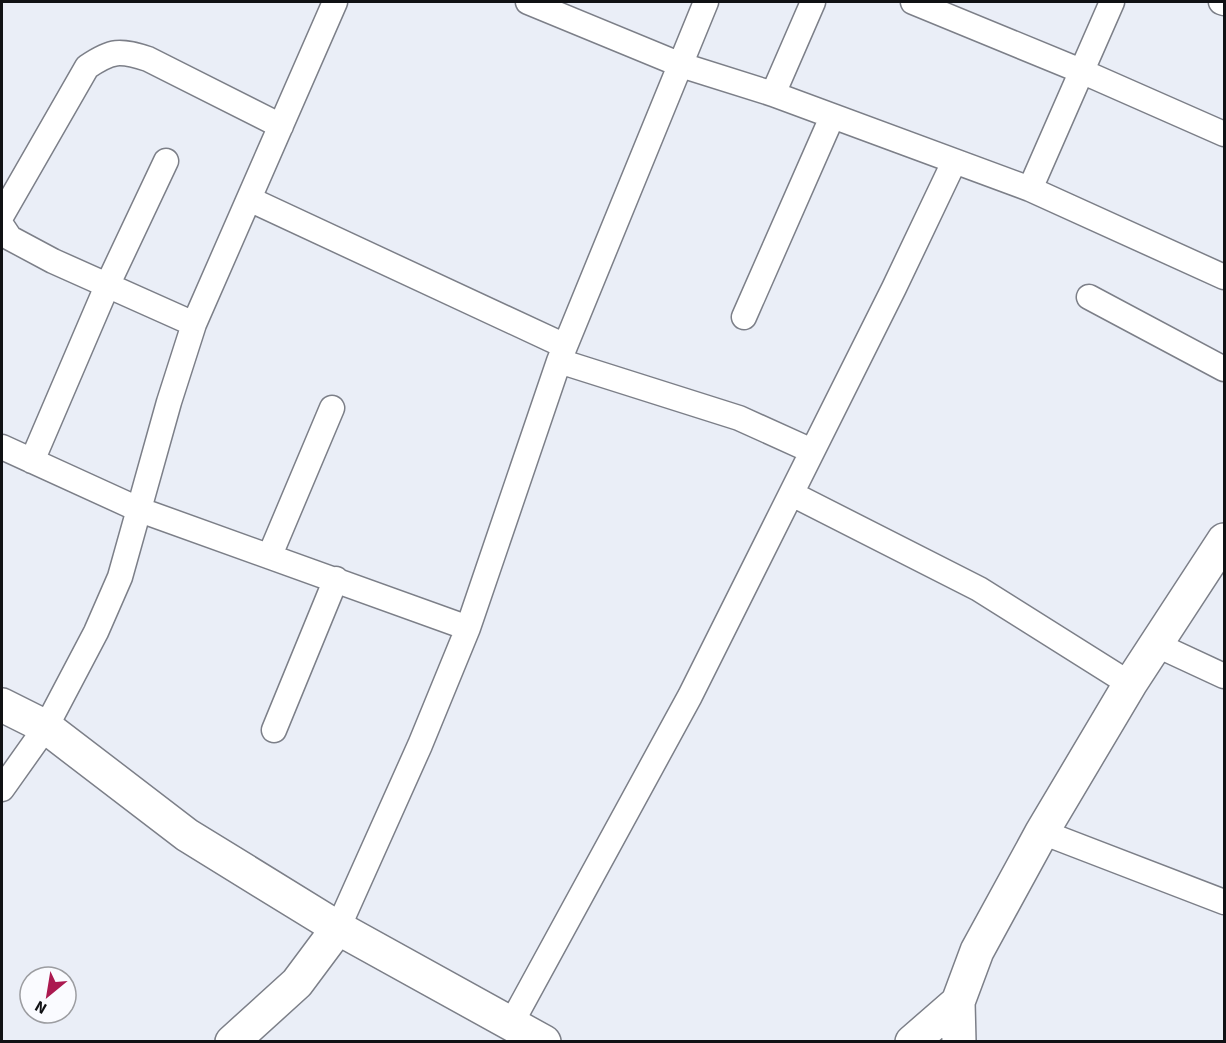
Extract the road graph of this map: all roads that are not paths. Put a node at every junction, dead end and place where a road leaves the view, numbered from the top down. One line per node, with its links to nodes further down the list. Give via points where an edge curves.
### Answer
1 (335, 2): 11 (street)
2 (528, 2): 7 (street)
3 (706, 2): 7 (street)
4 (813, 2): 9 (street)
5 (913, 2): 8 (street)
6 (1112, 2): 8 (street)
7 (681, 64): 9 (street); 24 (street)
8 (1080, 71): 12 (street); 15 (street)
9 (773, 94): 10 (street)
10 (832, 117): 14 (street); 22 (street)
11 (281, 126): 16 (street); 17 (street, via 148,59 128,52 105,55 87,67)
12 (1224, 134)
13 (166, 161): 20 (street)
14 (954, 162): 15 (street); 28 (street)
15 (1030, 189): 19 (street)
16 (249, 199): 23 (street); 24 (street)
17 (2, 215)
18 (2, 226): 20 (street, via 10,238)
19 (1224, 277)
20 (107, 286): 23 (street); 29 (street)
21 (1089, 297): 25 (street)
22 (744, 317)
23 (194, 324): 31 (street)
24 (562, 354): 28 (street, via 739,418); 35 (street)
25 (1224, 369)
26 (332, 408): 33 (street)
27 (2, 447): 29 (street)
28 (812, 451): 30 (street)
29 (32, 461): 31 (street)
30 (792, 494): 38 (street, via 979,589); 47 (street, via 690,696)
31 (140, 510): 33 (street); 40 (street, via 120,577)
32 (1224, 540): 36 (street)
33 (270, 555): 34 (street)
34 (336, 579): 35 (street); 41 (street)
35 (468, 628): 45 (street)
36 (1155, 644): 37 (street); 38 (street)
37 (1224, 676)
38 (1130, 684): 43 (street)
39 (2, 705): 40 (street)
40 (46, 727): 42 (street); 45 (street, via 187,835)
41 (274, 730)
42 (2, 789)
43 (1042, 832): 44 (street); 46 (street, via 977,951)
44 (1224, 902)
45 (338, 928): 47 (street); 48 (street, via 297,983)
46 (958, 1002): 50 (street); 51 (street)
47 (512, 1022): 49 (street)
48 (232, 1041)
49 (544, 1041)
50 (912, 1041)
51 (959, 1041)

